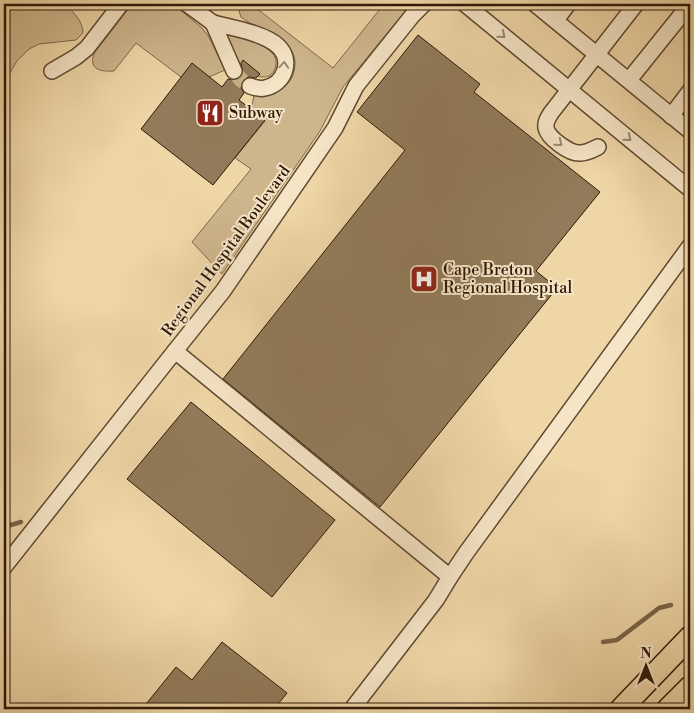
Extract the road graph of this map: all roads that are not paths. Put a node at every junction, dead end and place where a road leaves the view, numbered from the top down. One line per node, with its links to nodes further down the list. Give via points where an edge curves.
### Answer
1 (122, 4): 12 (street, via 87,48)
2 (187, 4): 10 (street)
3 (424, 4): 23 (street, Regional Hospital Boulevard, via 361,79 325,144 223,291)
4 (465, 4): 16 (street, one-way to 16)
5 (535, 4): 9 (street)
6 (568, 4): 9 (street)
7 (636, 4): 11 (street)
8 (690, 4): 14 (street)
9 (556, 20): 11 (street)
10 (213, 23): 13 (street); 15 (street, one-way to 10, via 265,88 279,81 285,70 283,52 261,36)
11 (597, 54): 14 (street); 16 (street)
12 (52, 71)
13 (234, 71)
14 (629, 80): 18 (street)
15 (250, 86)
16 (569, 90): 20 (street, one-way to 20, via 547,120 549,135 570,152 588,152); 21 (street, one-way to 21)
17 (690, 91): 18 (street)
18 (671, 116): 19 (street)
19 (690, 131)
20 (598, 147)
21 (690, 189)
22 (690, 246): 25 (street)
23 (175, 351): 24 (street); 25 (street, Regional Hospital Boulevard)
24 (4, 567)
25 (450, 577): 28 (street)
26 (690, 637): 29 (highway)
27 (690, 687): 30 (highway)
28 (352, 709)
29 (622, 709)
30 (668, 709)

